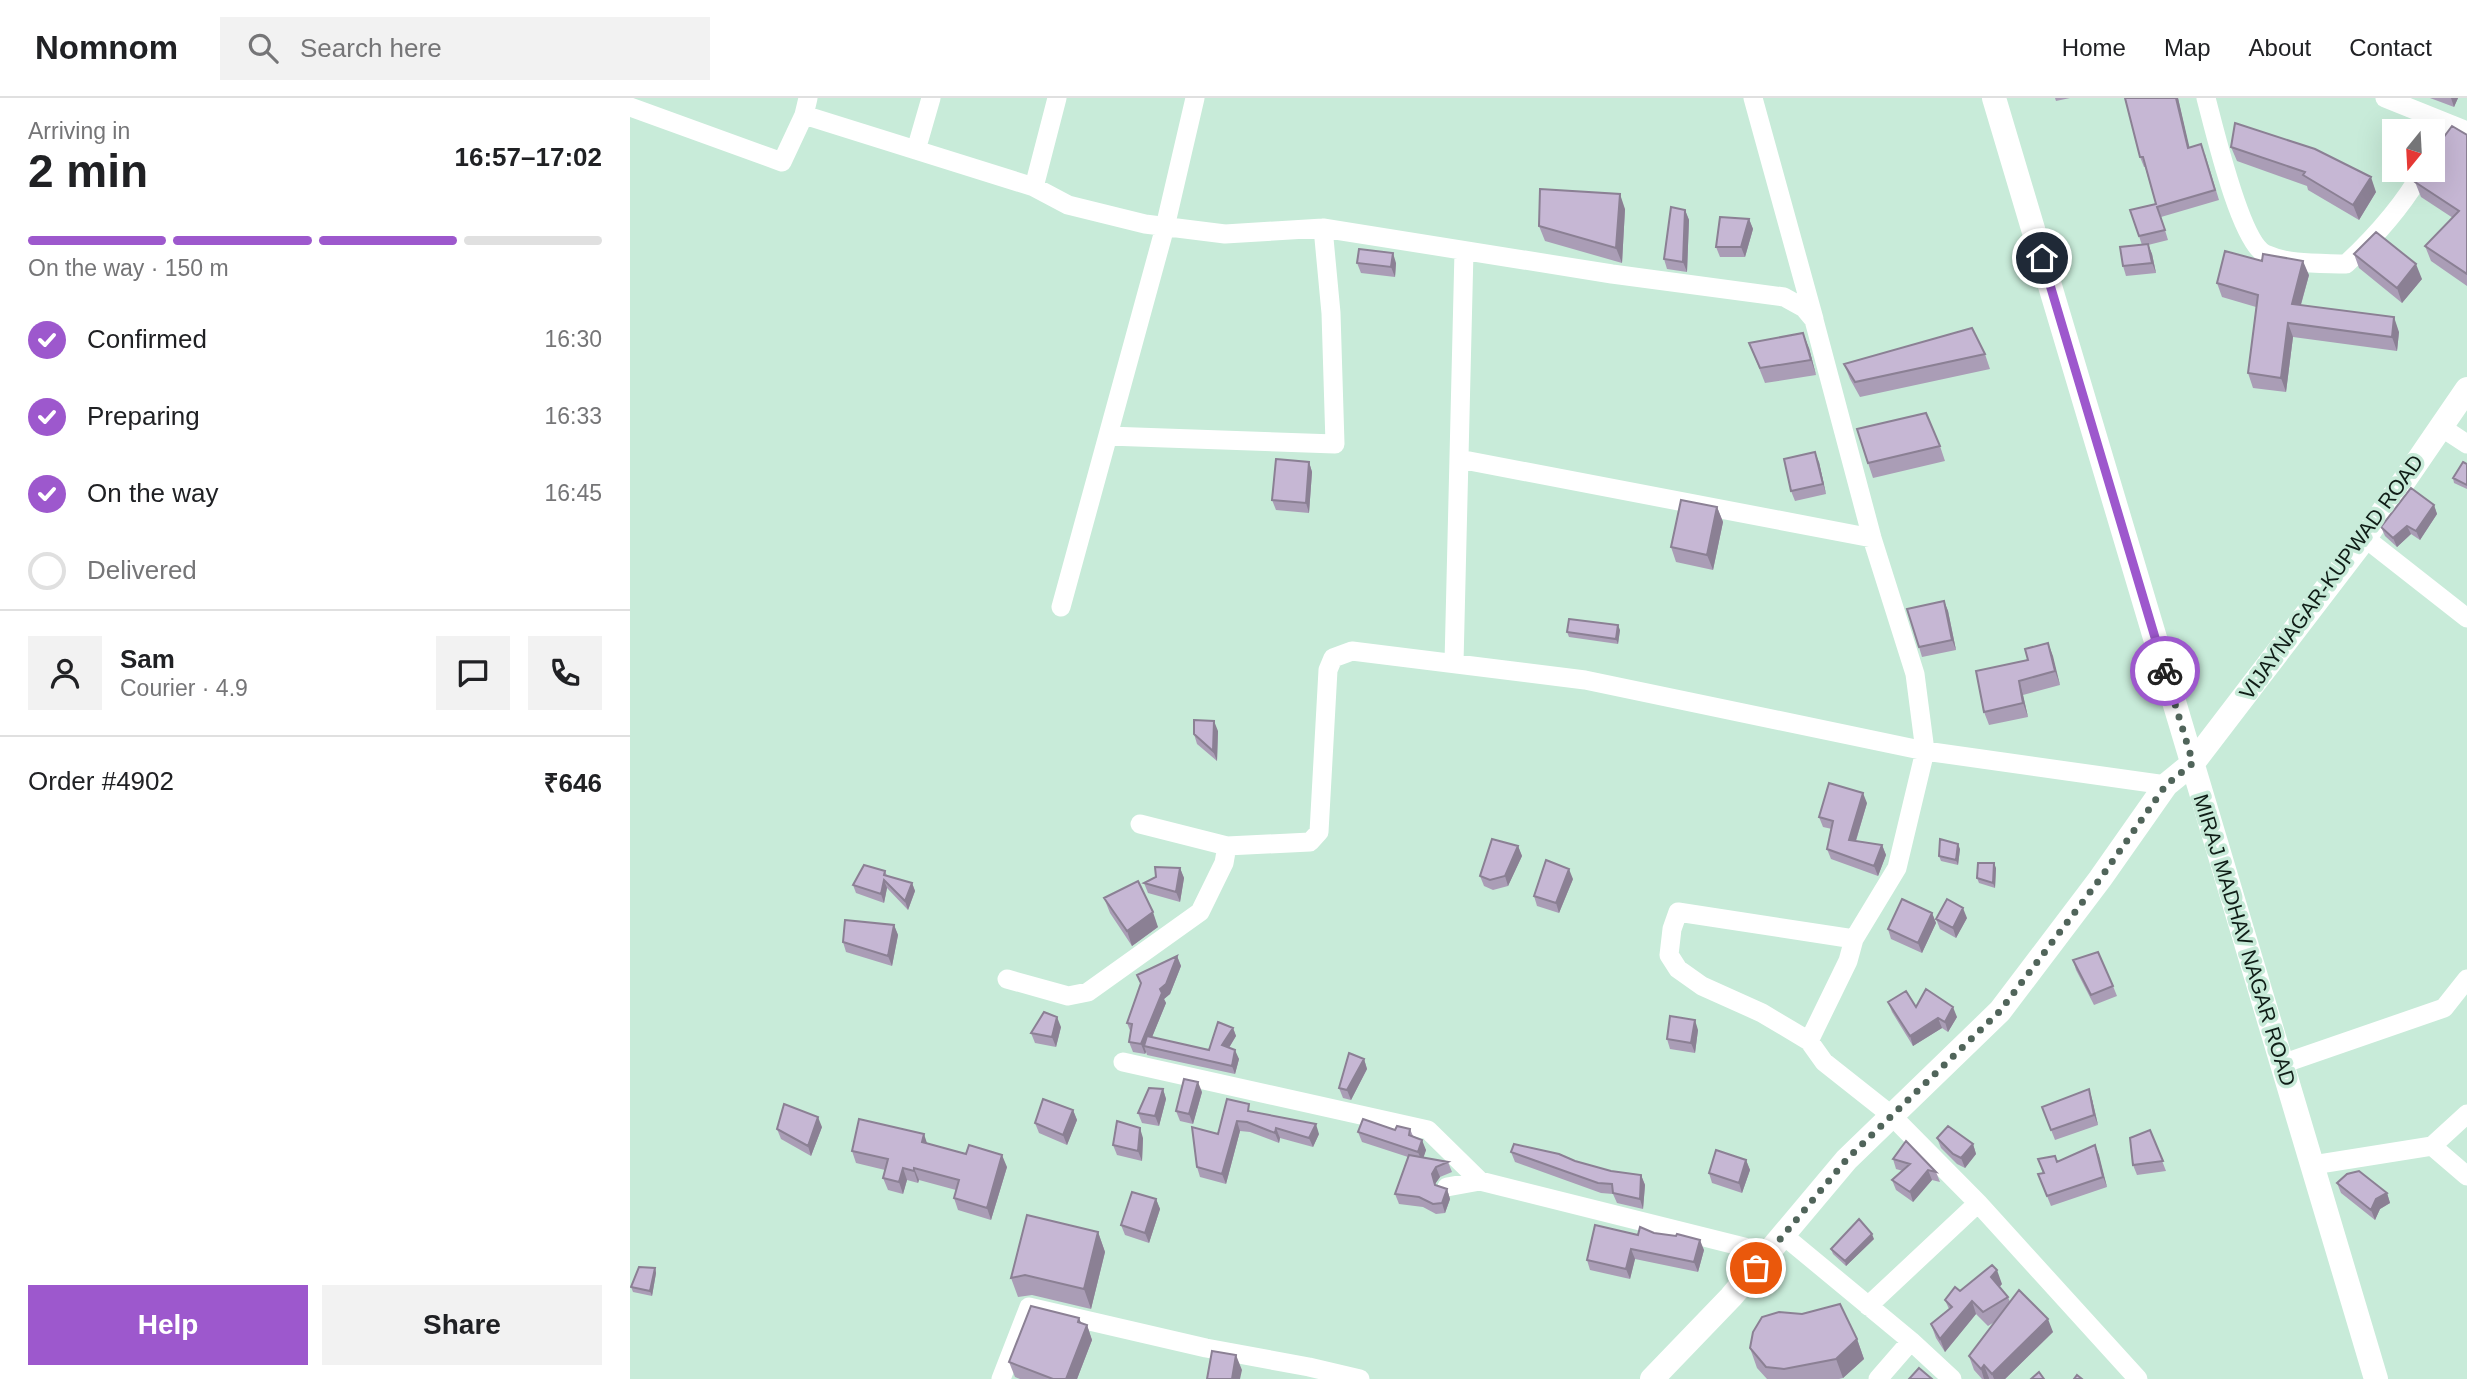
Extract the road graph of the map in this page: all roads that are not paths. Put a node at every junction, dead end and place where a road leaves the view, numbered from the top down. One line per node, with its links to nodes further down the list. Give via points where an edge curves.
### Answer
1 (931, 98): 13 (street)
2 (1057, 98): 15 (street)
3 (1195, 98): 16 (street)
4 (1753, 98): 19 (street)
5 (1994, 98): 31 (street, MIRAJ MADHAV NAGAR ROAD)
6 (2206, 98): 14 (street, via 2246,231 2264,253 2301,263 2346,264 2377,235)
7 (2385, 98): 10 (street)
8 (806, 106): 9 (street, via 782,162); 13 (street)
9 (630, 107)
10 (2448, 124): 11 (street); 12 (street)
11 (2445, 129)
12 (2467, 131)
13 (916, 150): 15 (street)
14 (2416, 182)
15 (1034, 187): 16 (street, via 1068,205)
16 (1165, 227): 17 (street, via 1225,234); 22 (street)
17 (1323, 228): 18 (street); 22 (street, via 1335,444)
18 (1464, 251): 19 (street, via 1784,297); 24 (street)
19 (1814, 320): 25 (street)
20 (2467, 389): 21 (street, VIJAYNAGAR-KUPWAD ROAD)
21 (2441, 426): 23 (street); 26 (street, VIJAYNAGAR-KUPWAD ROAD)
22 (1108, 436): 27 (street)
23 (2467, 444)
24 (1459, 459): 25 (street); 29 (street)
25 (1871, 537): 30 (street, via 1915,674)
26 (2365, 538): 28 (street); 31 (street, VIJAYNAGAR-KUPWAD ROAD)
27 (1062, 607)
28 (2467, 618)
29 (1454, 663): 30 (street, via 1585,680); 34 (street, via 1352,651 1333,658 1328,670 1319,832 1310,842)
30 (1926, 751): 32 (street); 35 (street, via 1897,868)
31 (2193, 763): 32 (street, VIJAYNAGAR-KUPWAD ROAD); 40 (street, MIRAJ MADHAV NAGAR ROAD)
32 (2166, 785): 42 (street, VIJAYNAGAR-KUPWAD ROAD, via 2000,1011)
33 (1140, 824): 34 (street)
34 (1227, 846): 36 (street, via 1224,863 1200,912 1088,992 1069,996)
35 (1854, 939): 38 (street); 38 (street, via 1678,912 1669,955 1678,969)
36 (1007, 979)
37 (2463, 992): 40 (street, via 2444,1008)
38 (1809, 1041): 42 (street, via 1824,1062)
39 (1122, 1062): 46 (street, via 1428,1130)
40 (2282, 1064): 44 (street, MIRAJ MADHAV NAGAR ROAD)
41 (2467, 1114): 43 (street)
42 (1891, 1115): 48 (street); 49 (street, VIJAYNAGAR-KUPWAD ROAD, via 1847,1159)
43 (2432, 1146): 44 (street); 45 (street)
44 (2313, 1165): 58 (street, MIRAJ MADHAV NAGAR ROAD)
45 (2467, 1175)
46 (1480, 1181): 47 (street); 49 (street)
47 (1447, 1187)
48 (1978, 1203): 50 (street); 57 (street)
49 (1776, 1244): 50 (street); 54 (street, VIJAYNAGAR-KUPWAD ROAD)
50 (1868, 1306): 51 (street)
51 (1911, 1341): 55 (street); 56 (street)
52 (1002, 1379): 53 (street, via 1029,1307)
53 (1360, 1379)
54 (1651, 1379)
55 (1878, 1379)
56 (1952, 1379)
57 (2138, 1379)
58 (2376, 1379)

